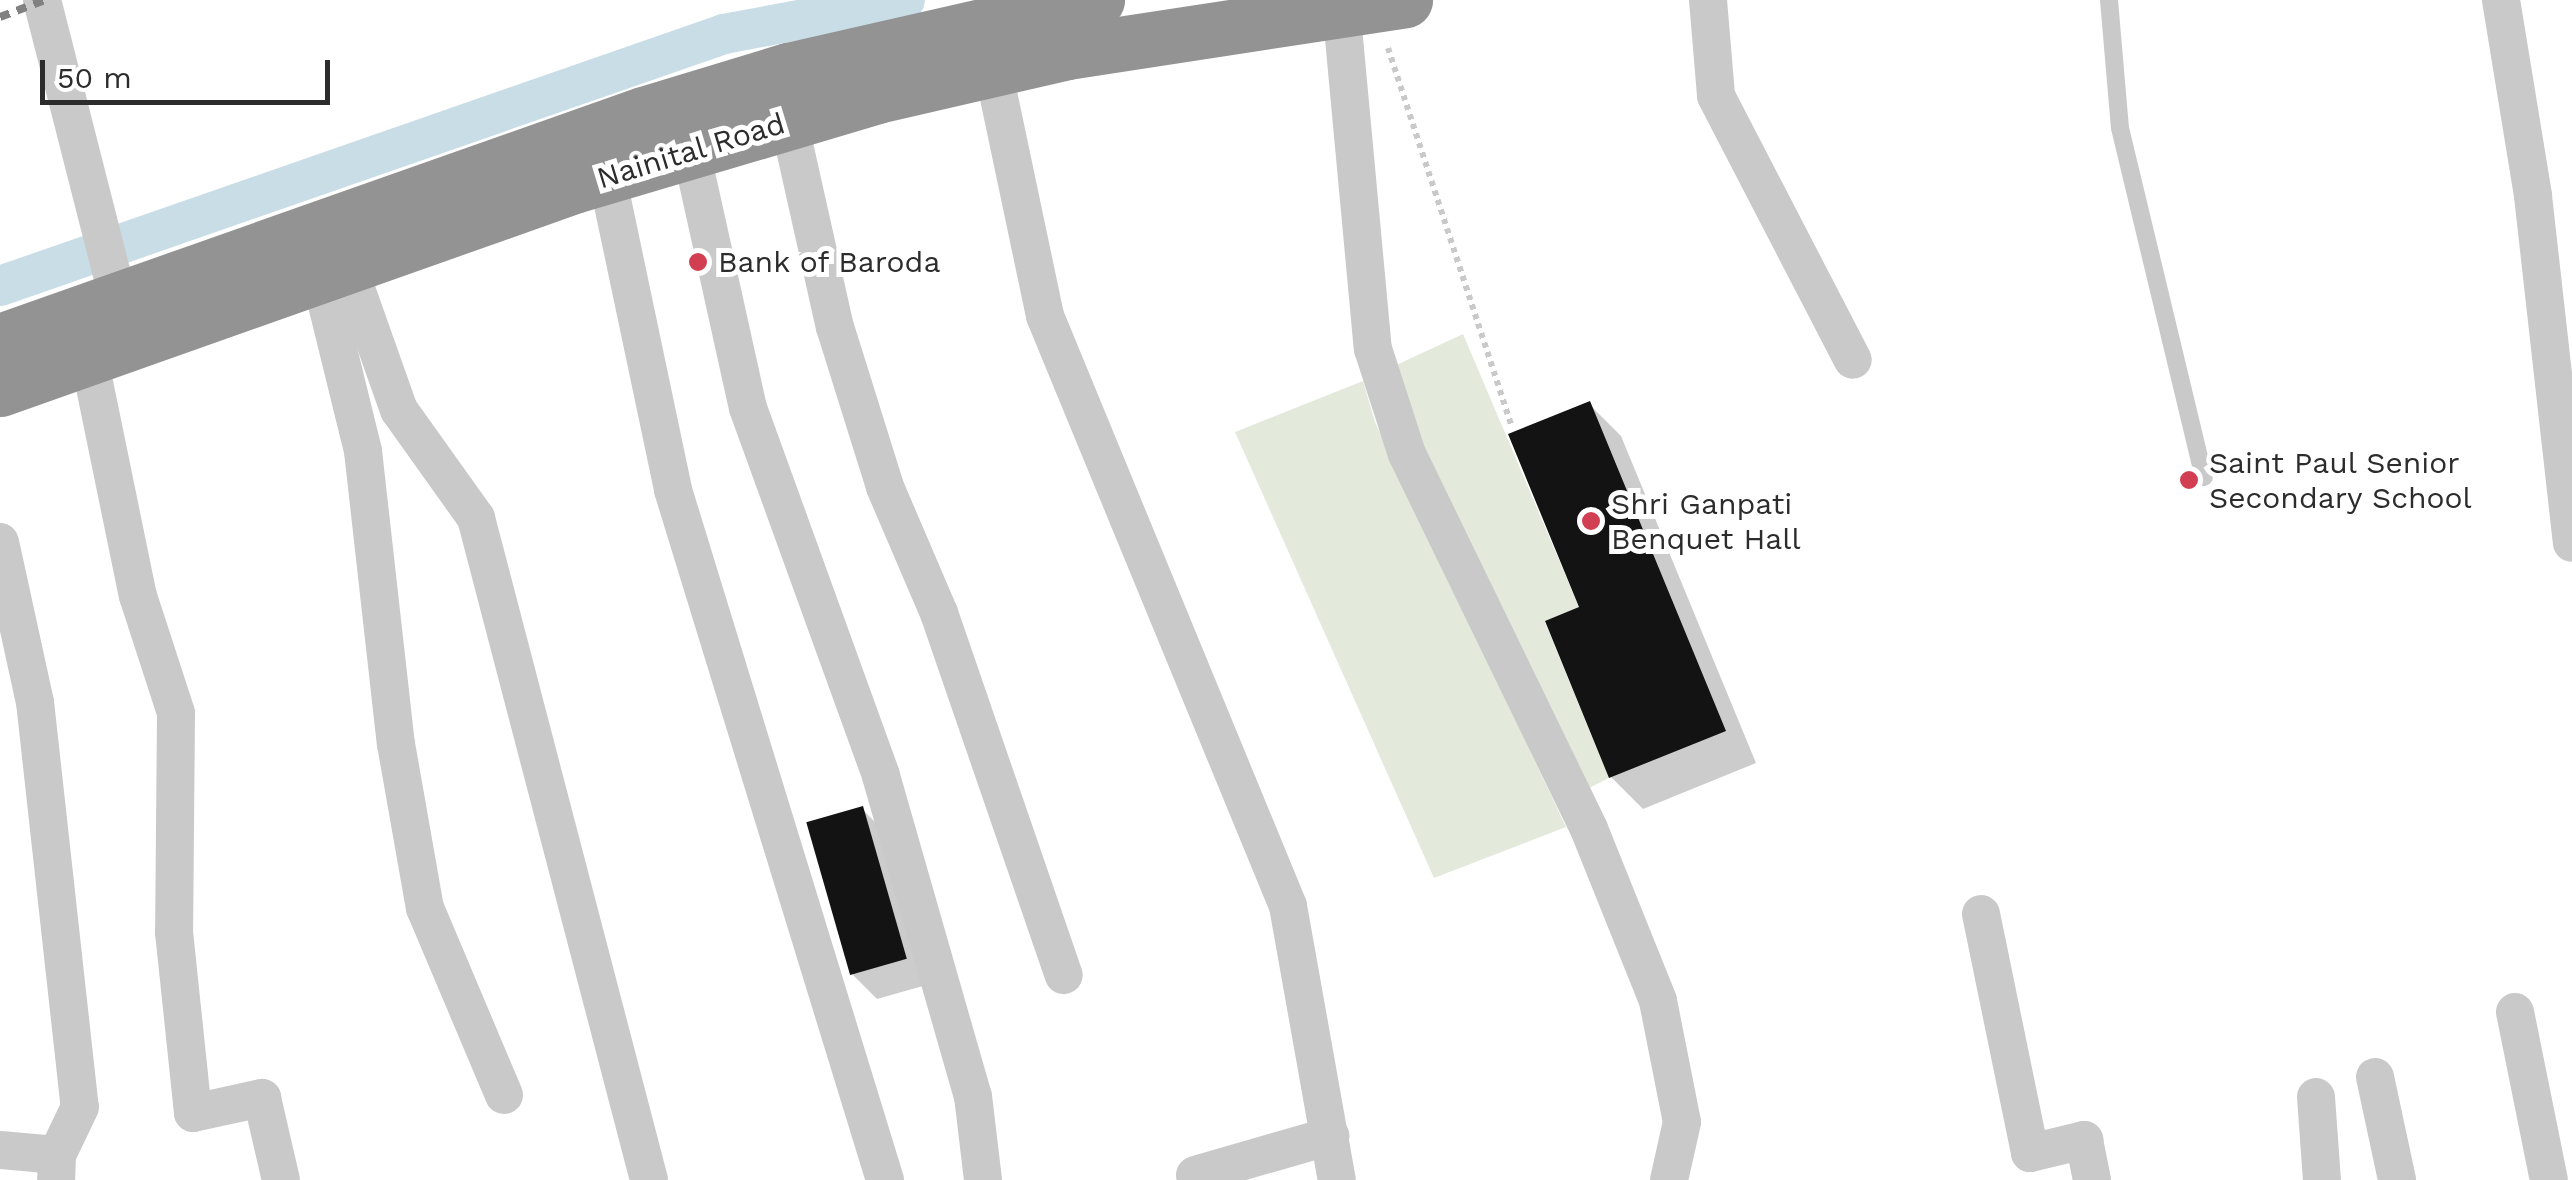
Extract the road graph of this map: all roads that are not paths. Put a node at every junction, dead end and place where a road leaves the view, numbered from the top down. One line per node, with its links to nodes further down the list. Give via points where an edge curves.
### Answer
1 (42, 0): 12 (street)
2 (1708, 0): 14 (street, via 1716,96)
3 (2109, 0): 16 (lane, via 2120,128)
4 (2501, 0): 18 (street, via 2533,196)
5 (1068, 2): 12 (highway, Nainital Road, via 788,70 642,114)
6 (1373, 3): 7 (highway, Nainital Road); 34 (street, via 1373,349 1407,454 1588,829 1658,1002 1682,1122)
7 (993, 69): 8 (highway, Nainital Road); 25 (street, via 1045,316 1288,906)
8 (789, 122): 9 (highway, Nainital Road); 20 (street, via 836,328 886,487 939,613)
9 (690, 151): 10 (highway, Nainital Road); 32 (street, via 748,408 880,776 973,1096)
10 (608, 176): 11 (highway, Nainital Road); 31 (street, via 673,490)
11 (334, 271): 12 (highway, Nainital Road); 23 (street, via 424,908); 30 (street, via 399,410 476,518)
12 (110, 299): 13 (highway, Nainital Road); 15 (highway, Nainital Road); 29 (street, via 138,596 176,713 174,932 193,1113 262,1098)
13 (0, 340)
14 (1853, 360)
15 (0, 390)
16 (2204, 477)
17 (0, 542): 27 (street, via 36,702 80,1106)
18 (2572, 543)
19 (1982, 914): 35 (street, via 2030,1152 2084,1140)
20 (1064, 975)
21 (2515, 1012): 38 (street)
22 (2374, 1077): 37 (street)
23 (504, 1095)
24 (2316, 1097): 36 (street)
25 (1330, 1136): 28 (street); 33 (street)
26 (0, 1150): 27 (street)
27 (56, 1167)
28 (1194, 1174)
29 (281, 1180)
30 (649, 1180)
31 (885, 1180)
32 (983, 1180)
33 (1337, 1180)
34 (1669, 1180)
35 (2092, 1180)
36 (2322, 1180)
37 (2397, 1180)
38 (2549, 1180)

